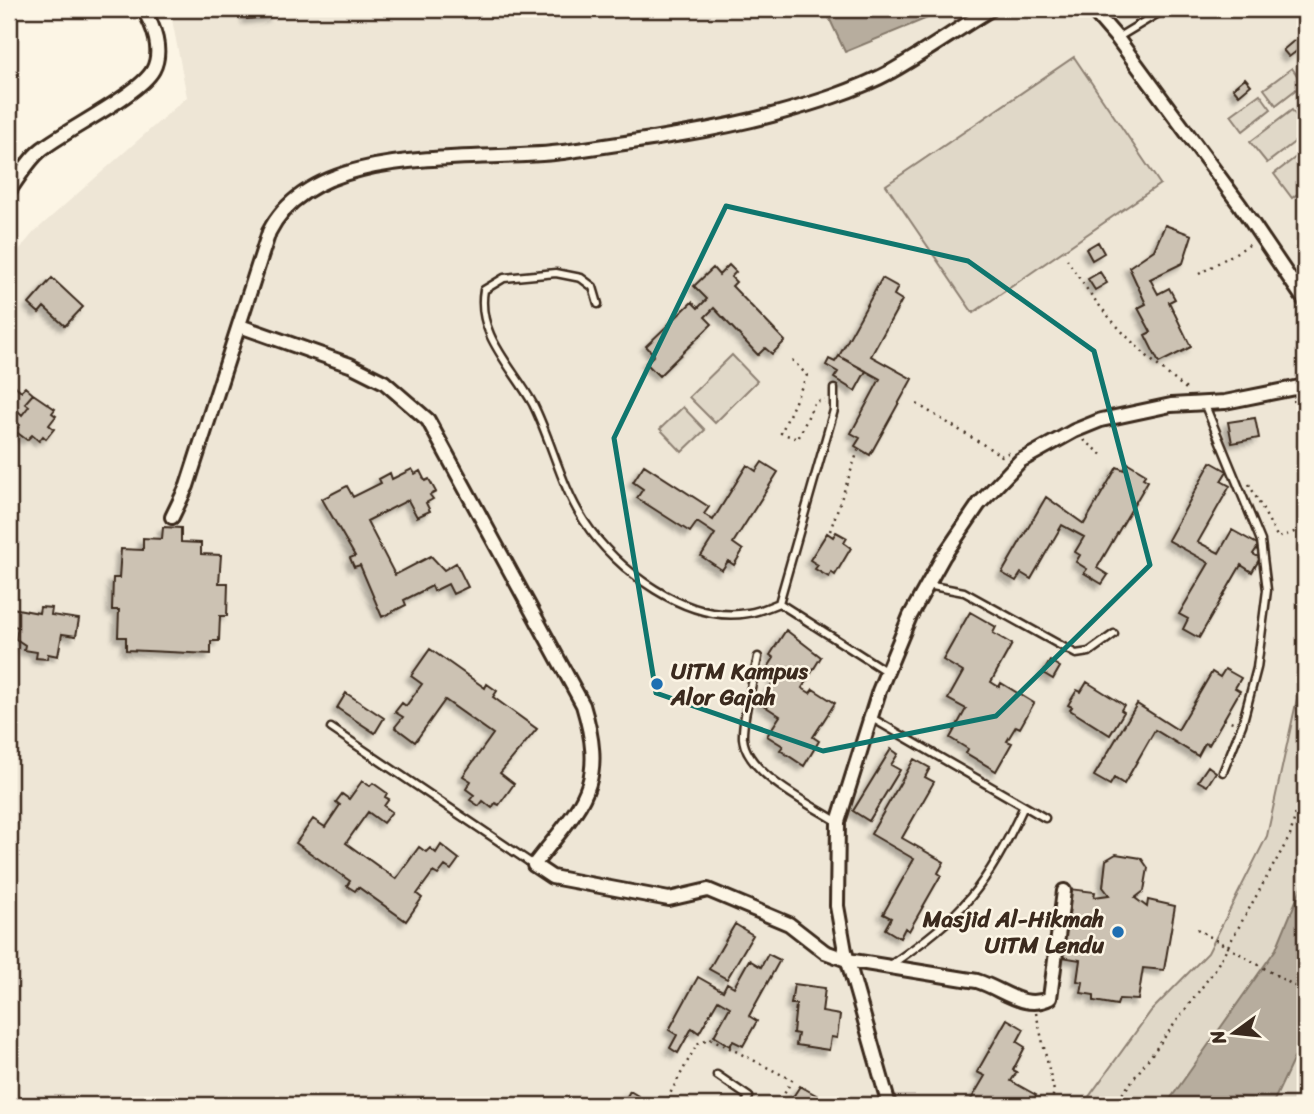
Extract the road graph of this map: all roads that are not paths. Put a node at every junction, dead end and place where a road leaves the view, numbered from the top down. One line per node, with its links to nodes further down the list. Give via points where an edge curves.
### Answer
1 (143, 9): 6 (street, via 158,46 153,71 39,151)
2 (991, 9): 9 (street, via 890,72 771,115 561,152 413,159 349,174 301,192 278,213 269,232)
3 (1092, 9): 5 (street)
4 (1165, 9): 5 (lane)
5 (1118, 38): 7 (street)
6 (9, 191)
7 (1305, 301)
8 (598, 304): 15 (lane, via 593,287 581,278 556,274 504,278 484,290 481,306 484,323 532,403 583,520 612,558 679,602 727,614 748,614)
9 (240, 326): 13 (street, via 187,486); 25 (street, via 350,365 392,388 428,420 477,506 583,705 589,726 593,754 589,792)
10 (1305, 386): 12 (street)
11 (834, 389): 15 (lane, via 835,401)
12 (1204, 403): 14 (street, via 1171,405 1101,421 1020,461 979,504); 21 (lane, via 1261,541 1267,590 1257,668)
13 (172, 517)
14 (927, 585): 16 (lane, via 964,592 1076,654 1089,652); 18 (street)
15 (779, 603): 18 (lane)
16 (1114, 634)
17 (758, 657): 24 (lane, via 743,737 748,755 759,770)
18 (887, 672): 19 (street)
19 (870, 717): 22 (lane); 24 (street)
20 (331, 728): 25 (lane)
21 (1223, 772)
22 (1024, 806): 23 (lane); 28 (lane, via 999,861 979,891 936,934)
23 (1045, 818)
24 (838, 822): 27 (street, via 837,906)
25 (534, 865): 27 (street, via 552,877 669,899 708,890 789,924 825,952)
26 (1064, 891): 28 (street, via 1051,998 1024,1003 977,981)
27 (847, 960): 28 (street); 31 (street)
28 (889, 966)
29 (718, 1075): 30 (lane, via 749,1097)
30 (745, 1105)
31 (889, 1105)

